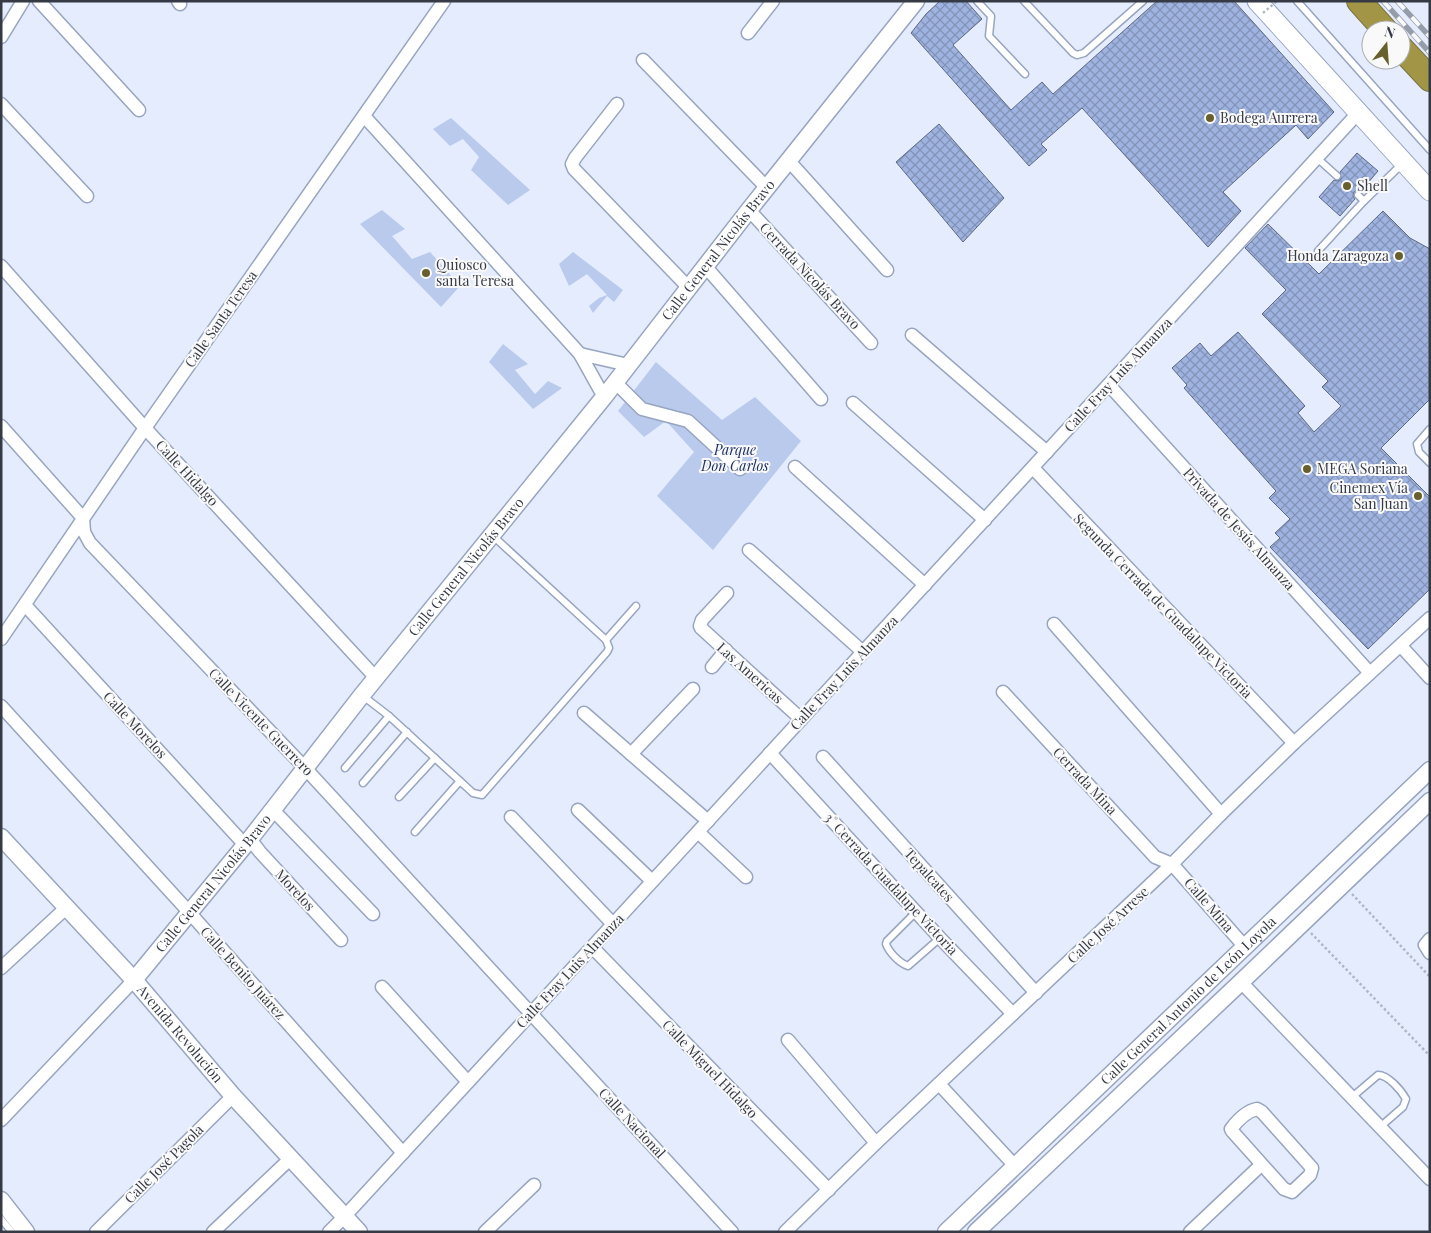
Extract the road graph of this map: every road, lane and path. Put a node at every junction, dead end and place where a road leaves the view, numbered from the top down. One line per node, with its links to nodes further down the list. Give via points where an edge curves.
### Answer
1 (23, 1): 15 (street)
2 (39, 1): 22 (street)
3 (444, 1): 24 (street, Calle Santa Teresa)
4 (773, 1): 14 (street)
5 (916, 1): 27 (street, Calle General Nicolás Bravo)
6 (977, 1): 18 (lane, via 991,16 989,36)
7 (1024, 1): 8 (lane, via 1077,55)
8 (1143, 1)
9 (1277, 1): 12 (path, bridge)
10 (1296, 1): 25 (lane)
11 (1359, 1): 13 (highway)
12 (1260, 7): 23 (main road)
13 (1376, 20)
14 (748, 33)
15 (1, 37)
16 (1411, 59): 19 (highway)
17 (643, 60): 30 (street)
18 (1025, 74)
19 (1430, 79)
20 (1, 104): 33 (street)
21 (617, 104): 40 (street, via 575,158 574,170)
22 (138, 110)
23 (1358, 113): 26 (street, Calle Fray Luis Almanza); 28 (main road)
24 (364, 116): 43 (street); 51 (street, Calle Santa Teresa)
25 (1430, 150)
26 (1317, 158): 29 (lane); 46 (street, Calle Fray Luis Almanza)
27 (789, 161): 30 (street, Calle General Nicolás Bravo); 39 (street)
28 (1404, 162): 31 (main road); 34 (lane)
29 (1337, 176)
30 (768, 188): 35 (street, Calle General Nicolás Bravo)
31 (1430, 191)
32 (1358, 195): 34 (lane)
33 (87, 196)
34 (1364, 201): 36 (lane)
35 (748, 210): 38 (street, Calle General Nicolás Bravo); 42 (street, Cerrada Nicolás Bravo)
36 (1318, 251)
37 (1, 266): 51 (street, Calle Hidalgo)
38 (705, 266): 40 (street, Calle General Nicolás Bravo); 48 (street)
39 (888, 270)
40 (689, 288): 44 (street, Calle General Nicolás Bravo)
41 (912, 335): 53 (street)
42 (871, 343)
43 (580, 354): 44 (street); 47 (street)
44 (628, 365): 45 (street, Calle General Nicolás Bravo)
45 (615, 382): 47 (street, Calle General Nicolás Bravo); 57 (street, via 642,409 688,420)
46 (1109, 385): 53 (street, Calle Fray Luis Almanza); 74 (street, Privada de Jesús Almanza)
47 (604, 397): 60 (street, Calle General Nicolás Bravo)
48 (821, 399)
49 (854, 403): 59 (street)
50 (1, 426): 58 (street, Calle Vicente Guerrero)
51 (145, 428): 58 (street, Calle Santa Teresa); 75 (street, Calle Hidalgo)
52 (1430, 429): 54 (lane, via 1417,444 1419,452)
53 (1047, 452): 56 (street, Calle Fray Luis Almanza)
54 (1430, 463)
55 (795, 467): 62 (street)
56 (1033, 468): 59 (street, Calle Fray Luis Almanza); 85 (street, Segunda Cerrada de Guadalupe Victoria)
57 (740, 469)
58 (83, 518): 64 (street, Calle Santa Teresa); 90 (street, Calle Vicente Guerrero, via 84,532 90,543)
59 (984, 520): 62 (street, Calle Fray Luis Almanza)
60 (492, 535): 69 (lane); 75 (street, Calle General Nicolás Bravo)
61 (749, 550): 72 (street)
62 (925, 585): 72 (street, Calle Fray Luis Almanza)
63 (727, 593): 71 (street, Las Americas, via 700,626)
64 (25, 605): 68 (street, Calle Santa Teresa); 105 (street, Calle Morelos)
65 (636, 606): 69 (lane)
66 (1430, 618): 70 (street, Calle José Arrese)
67 (1054, 624): 99 (street)
68 (1, 639)
69 (606, 640): 93 (lane, via 609,644 607,652 482,795 477,795)
70 (1401, 646): 74 (street, Calle José Arrese); 76 (street)
71 (726, 650): 73 (street); 83 (street, Las Americas)
72 (863, 652): 83 (street, Calle Fray Luis Almanza)
73 (712, 667)
74 (1370, 673): 85 (street, Calle José Arrese)
75 (376, 678): 79 (street, Calle General Nicolás Bravo)
76 (1430, 678)
77 (693, 689): 87 (street)
78 (1003, 692): 106 (street, Cerrada Mina, via 1155,857)
79 (362, 695): 82 (lane); 90 (street, Calle General Nicolás Bravo)
80 (1, 706): 111 (street, Calle Benito Juárez)
81 (584, 713): 87 (street)
82 (389, 716): 84 (lane); 91 (lane)
83 (801, 720): 86 (street, Calle Fray Luis Almanza)
84 (407, 732): 89 (lane); 94 (lane)
85 (1294, 743): 99 (street, Calle José Arrese)
86 (770, 753): 101 (street, Calle Fray Luis Almanza); 112 (street, 3˚ Cerrada Guadalupe Victoria)
87 (631, 754): 101 (street)
88 (823, 757): 127 (street, Tepalcates)
89 (435, 758): 93 (lane); 95 (lane)
90 (305, 768): 97 (street, Calle General Nicolás Bravo); 128 (street, Calle Vicente Guerrero)
91 (345, 768)
92 (1430, 770): 120 (street, Calle General Antonio de León Loyola)
93 (460, 781): 102 (lane)
94 (363, 783)
95 (399, 797)
96 (1430, 801): 109 (street, Calle General Antonio de León Loyola)
97 (273, 810): 105 (street, Calle General Nicolás Bravo); 113 (street)
98 (578, 810): 108 (street)
99 (1221, 814): 106 (street, Calle José Arrese)
100 (512, 817): 115 (street)
101 (708, 821): 103 (street, Calle Fray Luis Almanza)
102 (415, 832)
103 (698, 832): 107 (street); 108 (street, Calle Fray Luis Almanza)
104 (2, 840): 110 (street, Avenida Revolución)
105 (247, 842): 111 (street, Calle General Nicolás Bravo); 118 (street, Morelos)
106 (1172, 864): 120 (street, Calle Mina); 127 (street, Calle José Arrese)
107 (746, 877)
108 (652, 881): 115 (street, Calle Fray Luis Almanza)
109 (1343, 884): 114 (street, Calle General Antonio de León Loyola); 123 (path)
110 (66, 908): 122 (street); 124 (street, Avenida Revolución)
111 (189, 912): 124 (street, Calle General Nicolás Bravo); 139 (street, Calle Benito Juárez)
112 (916, 912): 116 (street, 3˚ Cerrada Guadalupe Victoria); 116 (lane, via 886,944 902,964 908,966)
113 (373, 914)
114 (1302, 923): 125 (street, Calle General Antonio de León Loyola); 131 (path)
115 (613, 924): 119 (street, Calle Fray Luis Almanza)
116 (940, 938): 129 (street, 3˚ Cerrada Guadalupe Victoria)
117 (1430, 939): 121 (street, via 1425,945)
118 (341, 940)
119 (592, 947): 128 (street, Calle Fray Luis Almanza); 145 (street, Calle Miguel Hidalgo)
120 (1245, 947): 142 (street, Calle General Antonio de León Loyola)
121 (1430, 953)
122 (1, 968)
123 (1430, 977)
124 (134, 980): 134 (street, Avenida Revolución); 136 (street, Calle General Nicolás Bravo)
125 (1241, 982): 135 (street); 159 (street, Calle General Antonio de León Loyola)
126 (382, 987): 132 (street)
127 (1036, 993): 129 (street, Calle José Arrese)
128 (531, 1014): 132 (street, Calle Fray Luis Almanza); 156 (street, Calle Nacional)
129 (1013, 1014): 133 (street, Calle José Arrese)
130 (788, 1040): 138 (street)
131 (1430, 1056)
132 (468, 1082): 139 (street, Calle Fray Luis Almanza)
133 (939, 1084): 138 (street, Calle José Arrese); 142 (street)
134 (233, 1096): 140 (street, Avenida Revolución); 151 (street, Calle José Pagola)
135 (1352, 1098): 137 (street); 137 (lane, via 1378,1074 1404,1095 1405,1104)
136 (1, 1120)
137 (1380, 1127): 143 (street)
138 (876, 1144): 145 (street, Calle José Arrese)
139 (403, 1153): 147 (street, Calle Fray Luis Almanza)
140 (291, 1158): 147 (street, Avenida Revolución); 152 (street)
141 (1261, 1165): 141 (street, via 1231,1129 1257,1109 1312,1170 1289,1192); 160 (street)
142 (1015, 1166): 158 (street, Calle General Antonio de León Loyola)
143 (1430, 1179)
144 (534, 1185): 155 (street)
145 (829, 1190): 157 (street, Calle José Arrese)
146 (1, 1200): 150 (street)
147 (345, 1216): 153 (street, Calle Fray Luis Almanza); 154 (street, Avenida Revolución)
148 (1, 1219): 149 (lane)
149 (12, 1232)
150 (26, 1232)
151 (96, 1232)
152 (213, 1232)
153 (329, 1232)
154 (359, 1232)
155 (485, 1232)
156 (732, 1232)
157 (785, 1232)
158 (946, 1232)
159 (976, 1232)
160 (1190, 1232)

